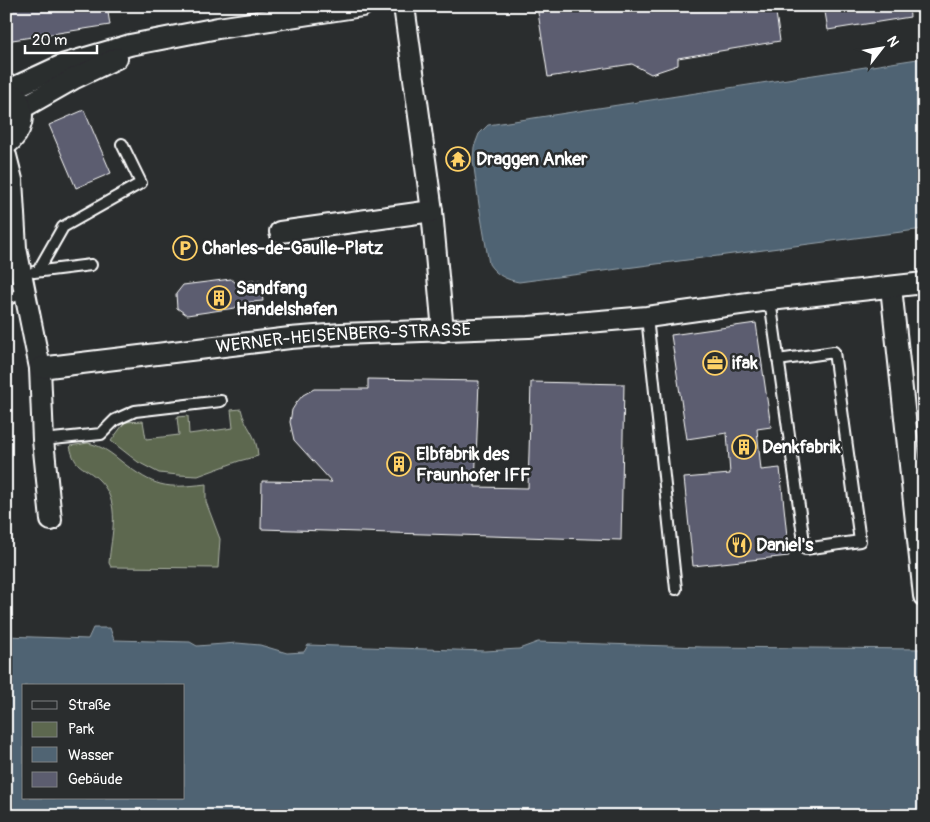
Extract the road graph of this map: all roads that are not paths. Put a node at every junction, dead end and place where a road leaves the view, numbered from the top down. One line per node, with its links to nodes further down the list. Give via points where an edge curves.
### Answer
1 (362, 6): 3 (street)
2 (404, 6): 9 (street)
3 (156, 40): 4 (street, via 82,58); 5 (street, via 73,79)
4 (9, 87): 5 (street)
5 (22, 108): 7 (street, via 19,130)
6 (122, 144): 15 (lane, via 141,183 63,226)
7 (6, 145)
8 (6, 156): 12 (street, via 12,180)
9 (432, 211): 11 (street); 19 (street)
10 (6, 214): 12 (street)
11 (280, 232)
12 (16, 248): 15 (street)
13 (91, 265): 15 (lane)
14 (924, 283): 16 (street, WERNER-HEISENBERG-STRASSE)
15 (22, 284): 21 (street)
16 (891, 287): 17 (street, WERNER-HEISENBERG-STRASSE); 26 (street)
17 (770, 300): 18 (street, WERNER-HEISENBERG-STRASSE); 20 (lane)
18 (647, 317): 19 (street, WERNER-HEISENBERG-STRASSE); 25 (lane)
19 (443, 331): 21 (street, WERNER-HEISENBERG-STRASSE, via 290,338)
20 (778, 360): 20 (lane, via 804,549 860,541 834,352)
21 (40, 368): 23 (street)
22 (221, 401): 23 (lane, via 142,409 115,420 101,434)
23 (43, 440): 24 (street)
24 (51, 520)
25 (676, 588)
26 (924, 596)

